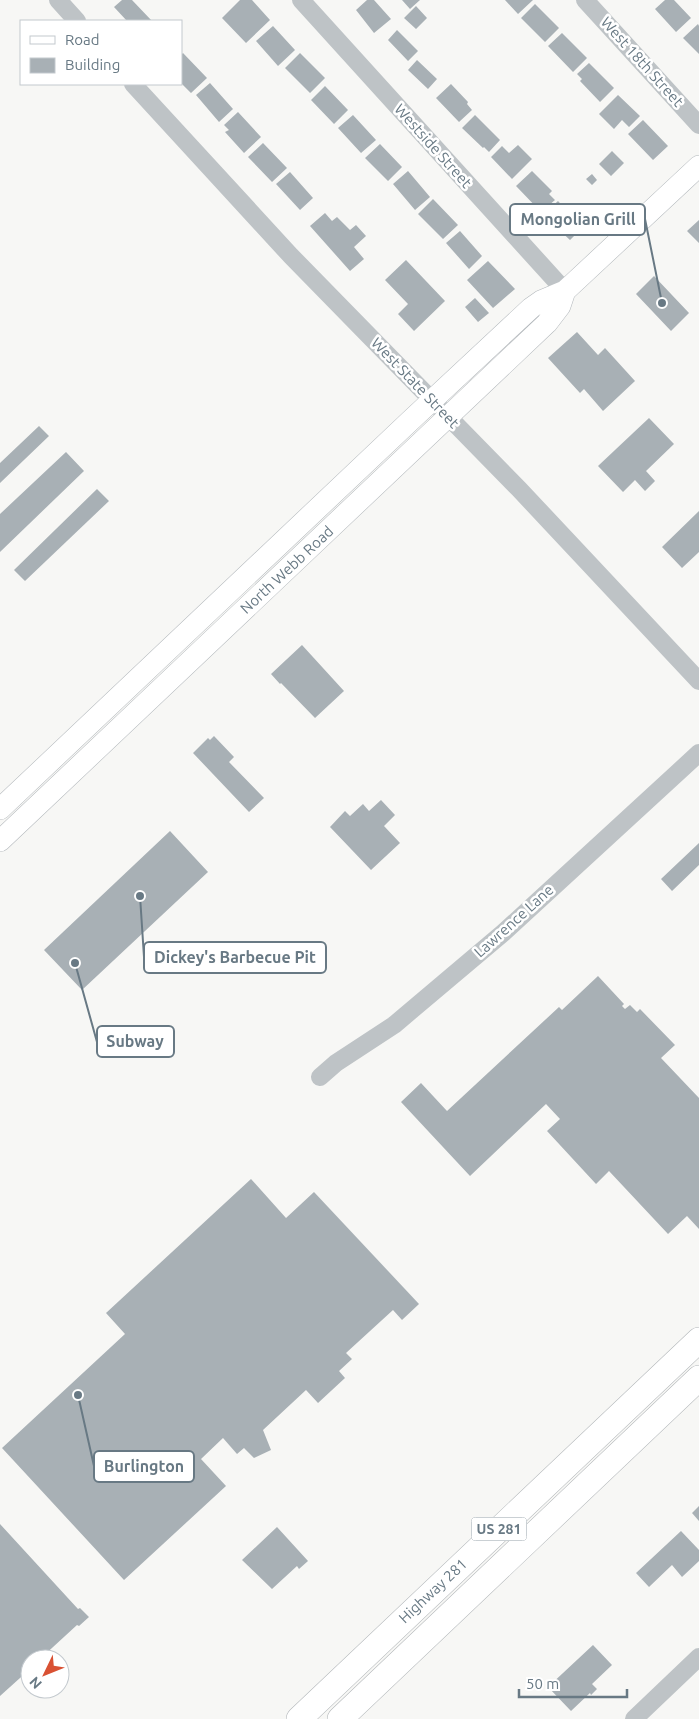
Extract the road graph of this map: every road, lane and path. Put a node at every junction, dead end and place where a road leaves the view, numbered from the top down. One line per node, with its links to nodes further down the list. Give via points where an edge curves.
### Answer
1 (58, 0): 4 (street)
2 (301, 0): 8 (street, Westside Street)
3 (585, 0): 6 (street, West 18th Street)
4 (76, 20)
5 (134, 85): 9 (street, West State Street, via 291,256)
6 (699, 125)
7 (699, 166): 8 (main road, North Webb Road)
8 (564, 291): 9 (main road, North Webb Road, via 532,308); 10 (main road, North Webb Road, via 560,306 547,323)
9 (432, 400): 10 (street, West State Street); 13 (main road, North Webb Road)
10 (449, 418): 11 (street, West State Street); 14 (main road, North Webb Road)
11 (699, 681)
12 (699, 752): 15 (street, Lawrence Lane, via 495,939 394,1025)
13 (0, 809)
14 (0, 841)
15 (320, 1077)
16 (699, 1340): 19 (highway, Highway 281 / US 281)
17 (699, 1378): 20 (highway, Highway 281 / US 281)
18 (699, 1657): 21 (street)
19 (299, 1719)
20 (340, 1719)
21 (634, 1719)

